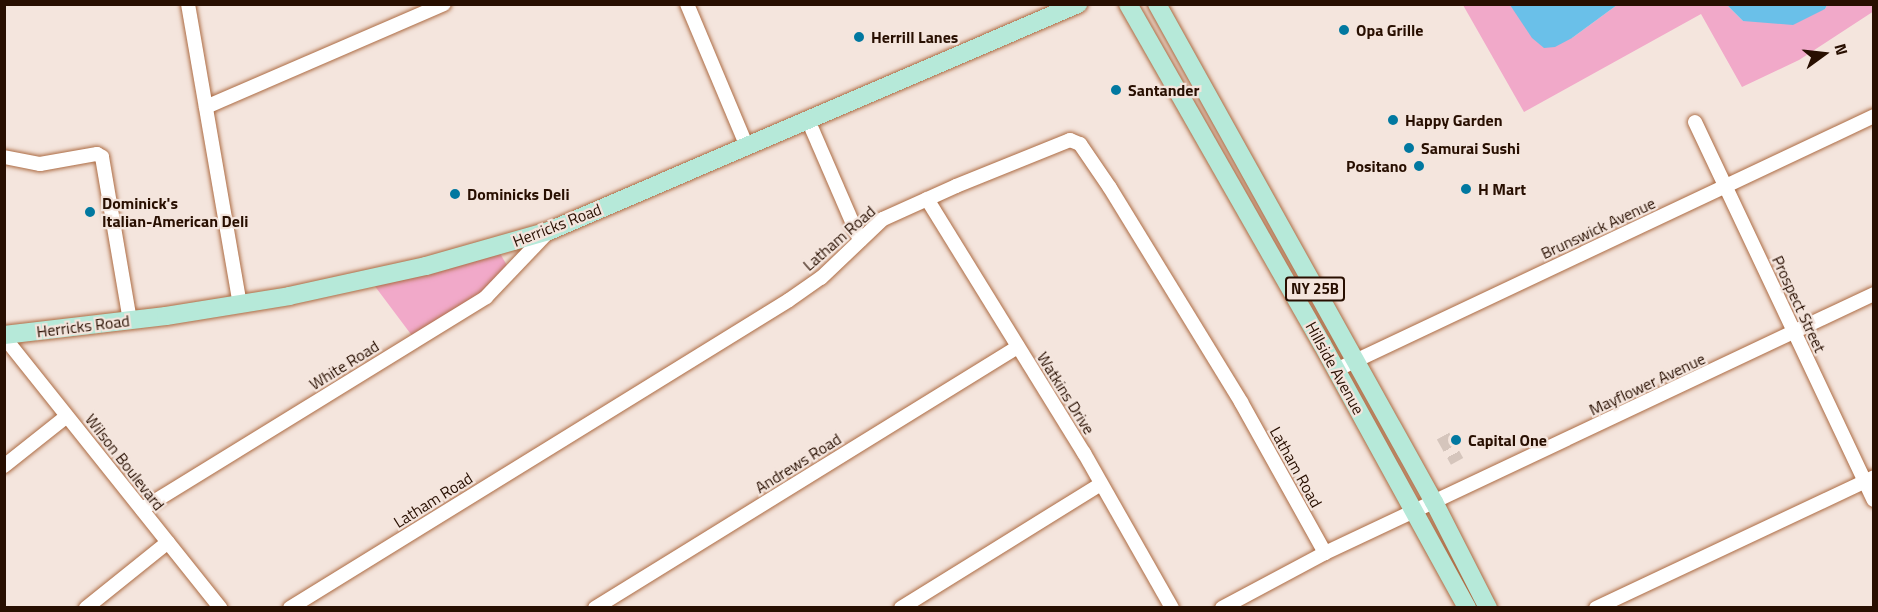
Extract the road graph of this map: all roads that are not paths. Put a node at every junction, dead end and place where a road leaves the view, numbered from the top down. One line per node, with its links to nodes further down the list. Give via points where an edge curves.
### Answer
1 (188, 4): 7 (street)
2 (444, 4): 7 (street)
3 (687, 4): 11 (street)
4 (1078, 4): 9 (main road, Herricks Road)
5 (1128, 4): 24 (main road, Hillside Avenue / NY 25B)
6 (1157, 4): 23 (main road, Hillside Avenue / NY 25B)
7 (206, 107): 18 (street)
8 (1874, 116): 13 (street, Brunswick Avenue)
9 (808, 120): 11 (main road, Herricks Road); 16 (street)
10 (1695, 122): 13 (street, Prospect Street)
11 (747, 147): 15 (main road, Herricks Road)
12 (4, 157): 19 (street, via 40,164 97,154 102,157)
13 (1725, 186): 20 (street, Prospect Street); 23 (street, Brunswick Avenue)
14 (927, 199): 16 (street, Latham Road, via 883,219); 22 (street, Watkins Drive); 34 (street, Latham Road, via 1064,142 1080,144 1241,402)
15 (549, 231): 18 (main road, Herricks Road, via 426,267); 31 (street, White Road, via 486,297)
16 (860, 240): 37 (street, Latham Road, via 821,278 789,300)
17 (1874, 294): 20 (street, Mayflower Avenue)
18 (240, 305): 19 (main road, Herricks Road)
19 (130, 320): 21 (main road, Herricks Road)
20 (1794, 332): 27 (street, Prospect Street); 30 (street, Mayflower Avenue)
21 (4, 336): 25 (street, Wilson Boulevard)
22 (1018, 347): 28 (street, Watkins Drive); 38 (street, Andrews Road)
23 (1355, 361): 24 (street, Brunswick Avenue); 30 (main road, Hillside Avenue / NY 25B)
24 (1336, 370): 32 (main road, Hillside Avenue / NY 25B)
25 (67, 416): 26 (street); 31 (street, Wilson Boulevard)
26 (4, 466)
27 (1869, 479): 29 (street, Prospect Street); 44 (street)
28 (1101, 484): 39 (street); 40 (street, Watkins Drive)
29 (1874, 500)
30 (1434, 502): 32 (street, Mayflower Avenue); 43 (main road, Hillside Avenue / NY 25B)
31 (142, 509): 33 (street, Wilson Boulevard)
32 (1415, 511): 34 (street, Mayflower Avenue); 42 (main road, Hillside Avenue / NY 25B)
33 (168, 542): 35 (street); 36 (street, Wilson Boulevard)
34 (1325, 553): 41 (street, Mayflower Avenue)
35 (86, 608)
36 (220, 608)
37 (290, 608)
38 (595, 608)
39 (902, 608)
40 (1172, 608)
41 (1222, 608)
42 (1467, 608)
43 (1488, 608)
44 (1596, 608)

